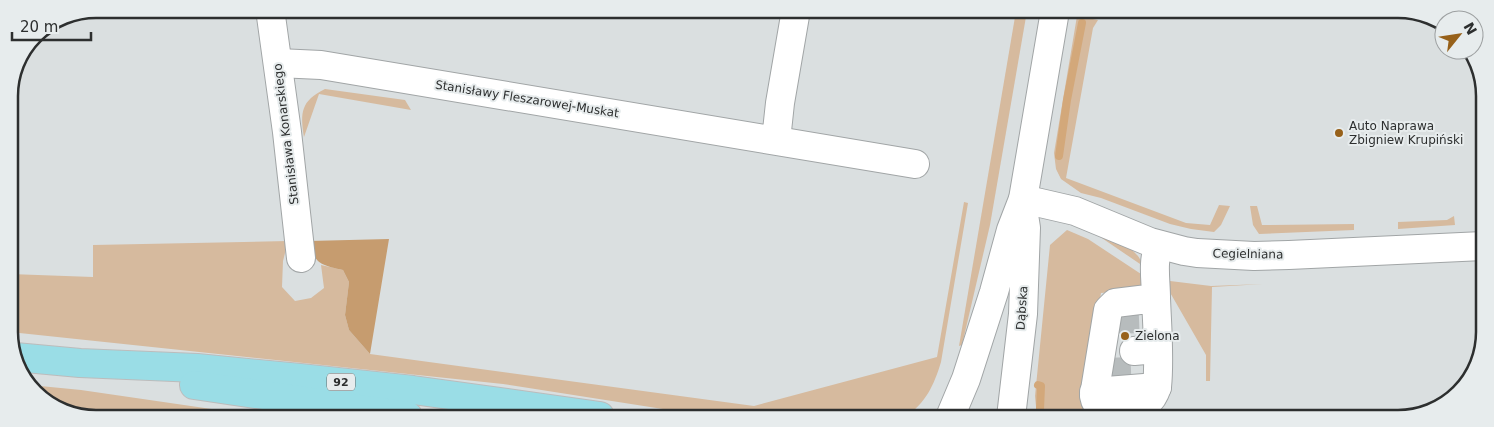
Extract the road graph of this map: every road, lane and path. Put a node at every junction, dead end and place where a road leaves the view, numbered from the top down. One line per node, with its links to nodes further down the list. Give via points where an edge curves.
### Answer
1 (271, 17): 4 (street, Stanisława Konarskiego)
2 (795, 17): 5 (street)
3 (1054, 17): 7 (street, Dąbska)
4 (278, 63): 5 (street, Stanisławy Fleszarowej-Muskat, via 321,65); 10 (street, Stanisława Konarskiego)
5 (776, 140): 6 (street, Stanisławy Fleszarowej-Muskat)
6 (915, 164)
7 (1023, 199): 8 (street, Cegielniana, via 1074,211); 11 (street, Dąbska); 17 (street, Dąbska, via 1026,228 1023,314)
8 (1160, 245): 9 (street, Cegielniana, via 1197,253 1254,256); 12 (street)
9 (1476, 246)
10 (301, 258)
11 (994, 292): 15 (street, Dąbska); 16 (street, Dąbska)
12 (1135, 315): 12 (street, via 1125,367)
13 (23, 358): 14 (main road, 92)
14 (80, 364): 18 (main road, 92, via 194,385); 19 (main road, 92, via 197,368 291,377)
15 (953, 409)
16 (971, 409)
17 (1012, 409)
18 (365, 410)
19 (555, 410)

